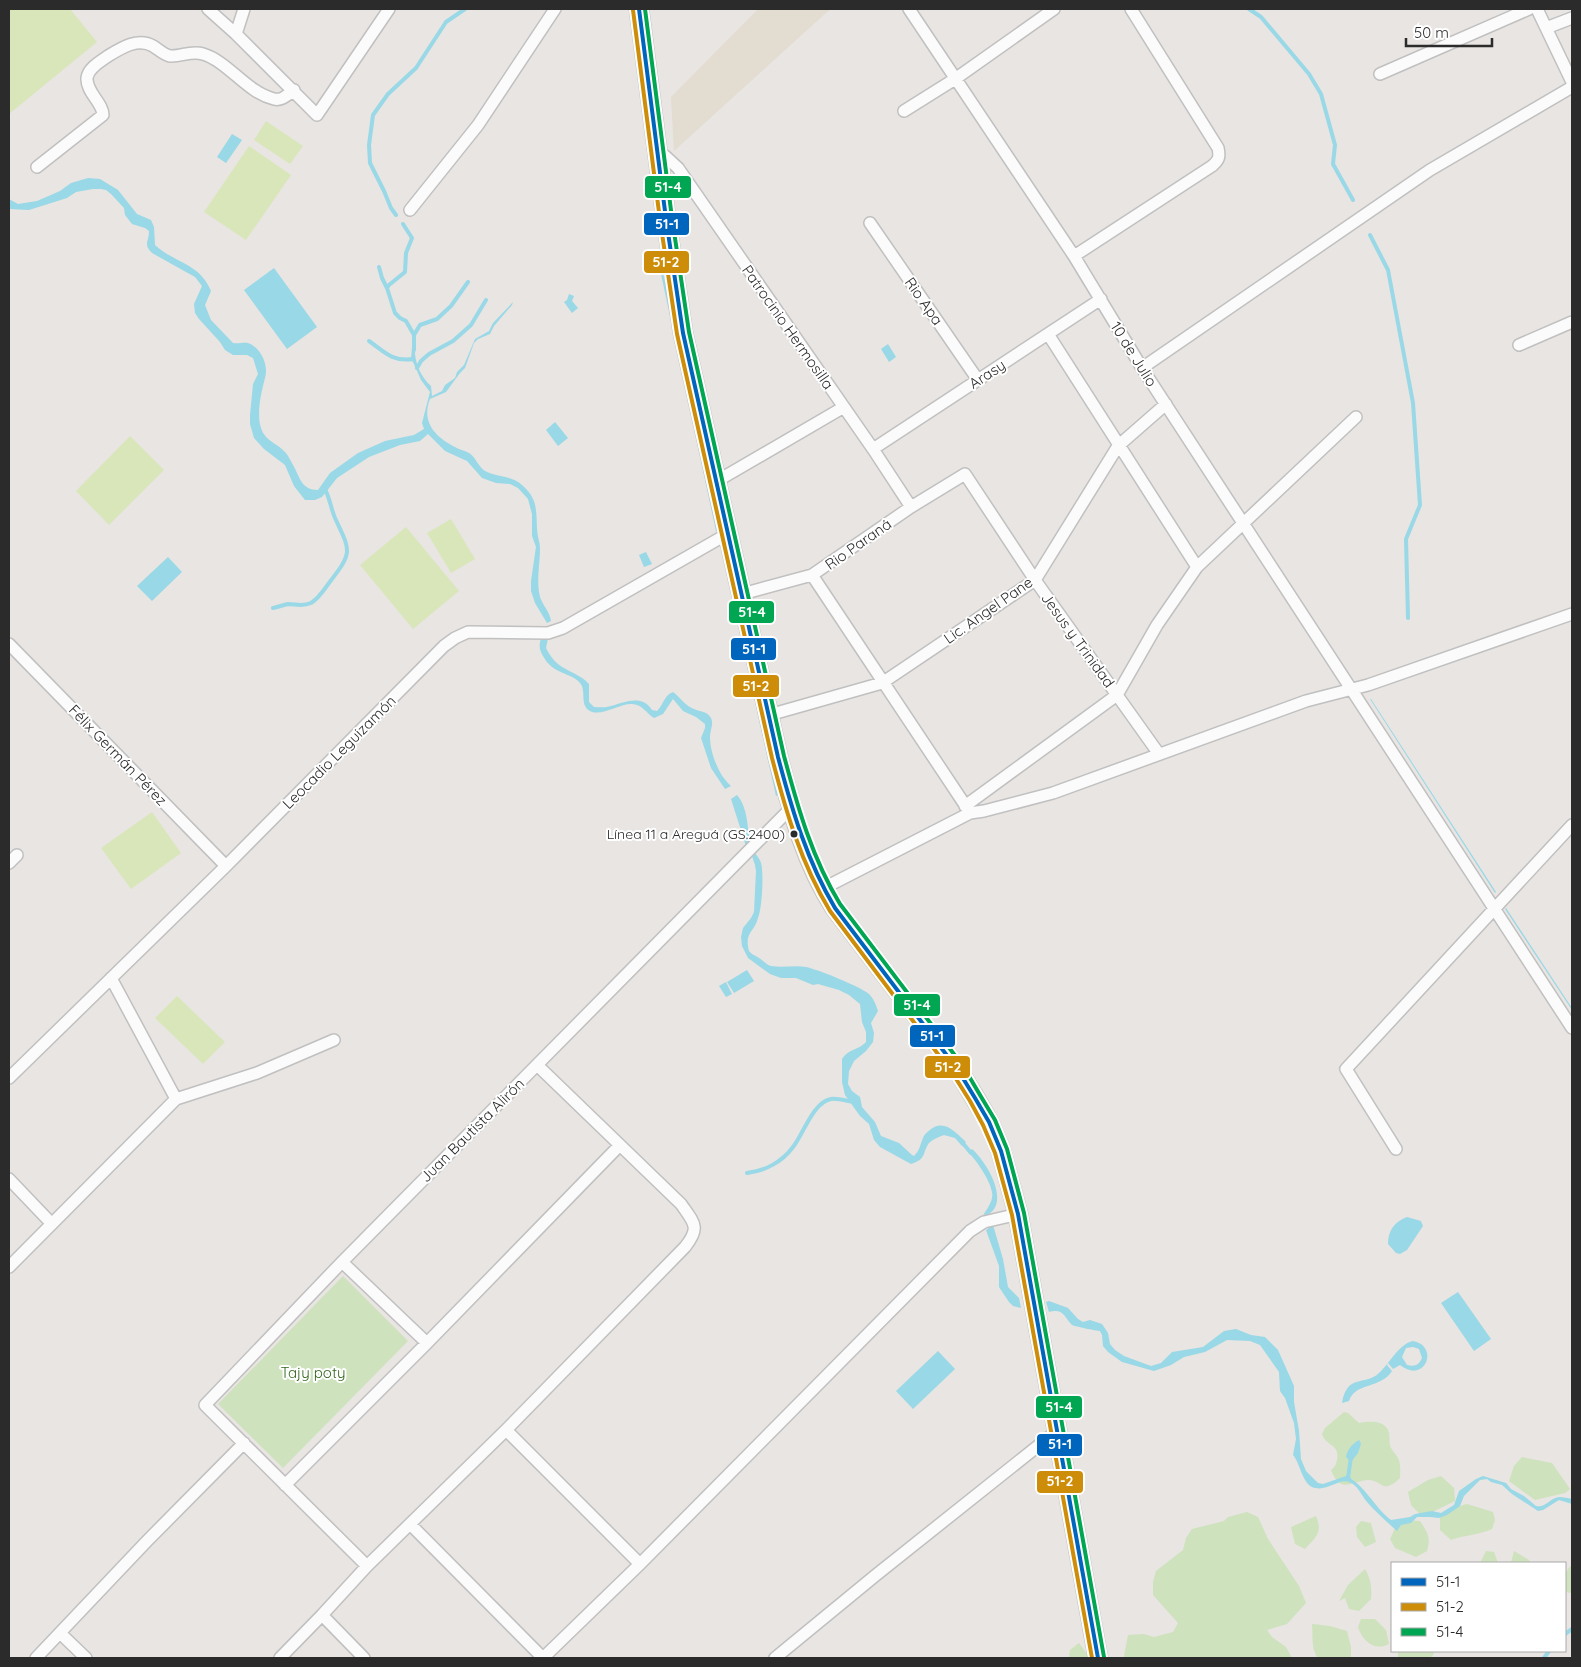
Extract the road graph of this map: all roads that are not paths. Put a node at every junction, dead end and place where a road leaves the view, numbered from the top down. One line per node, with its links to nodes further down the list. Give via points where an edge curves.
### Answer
1 (208, 9): 13 (street)
2 (244, 9): 13 (street)
3 (390, 9): 18 (street, via 317,115)
4 (555, 9): 22 (street, via 478,125)
5 (639, 9): 20 (main road)
6 (909, 9): 15 (street, 10 de Julio)
7 (1054, 9): 15 (street)
8 (1131, 9): 24 (street, via 1220,155 1212,166)
9 (1529, 9): 14 (street)
10 (1537, 9): 12 (street)
11 (1572, 18): 12 (street)
12 (1546, 28): 16 (street)
13 (236, 34): 18 (street)
14 (1380, 74)
15 (954, 79): 19 (street); 24 (street, 10 de Julio)
16 (1572, 82)
17 (1572, 87): 29 (street, via 1430,170)
18 (294, 90): 21 (street, via 281,99 272,98 255,91 200,53 170,56 149,44 136,43 107,57 88,74 89,86 103,116)
19 (904, 110)
20 (658, 153): 32 (street, Patrocinio Hermosilla, via 678,168); 37 (main road, via 683,332)
21 (38, 167)
22 (410, 210)
23 (870, 223): 30 (street, Rio Apa)
24 (1074, 256): 25 (street, 10 de Julio)
25 (1101, 299): 27 (street, Arasy); 29 (street, 10 de Julio)
26 (1572, 322): 28 (street)
27 (1048, 334): 30 (street, Arasy); 34 (street)
28 (1519, 345)
29 (1142, 368): 31 (street, 10 de Julio)
30 (978, 380): 35 (street, Arasy)
31 (1166, 404): 34 (street, Lic. Angel Pane); 39 (street, 10 de Julio)
32 (844, 407): 35 (street, Patrocinio Hermosilla); 37 (street)
33 (1356, 417): 39 (street)
34 (1118, 446): 41 (street); 43 (street, Lic. Angel Pane)
35 (873, 449): 38 (street, Patrocinio Hermosilla)
36 (965, 474): 38 (street, Rio Paraná); 43 (street, Jesus y Trinidad)
37 (718, 480): 40 (main road)
38 (911, 507): 42 (street, Rio Paraná)
39 (1243, 523): 41 (street); 48 (street, 10 de Julio)
40 (729, 533): 44 (main road); 55 (street, Leocadio Leguizamón, via 563,628 548,633 468,632 455,638)
41 (1197, 566): 49 (street, via 1157,625)
42 (812, 575): 44 (street, Rio Paraná); 47 (street)
43 (1035, 580): 47 (street, Lic. Angel Pane); 49 (street, Jesus y Trinidad)
44 (742, 594): 50 (main road)
45 (1572, 614): 48 (street)
46 (9, 644): 55 (street, Félix Germán Pérez)
47 (882, 683): 50 (street, Lic. Angel Pane); 53 (street)
48 (1352, 689): 51 (street, via 1306,701); 57 (street, 10 de Julio)
49 (1117, 695): 51 (street, Jesus y Trinidad); 53 (street)
50 (769, 715): 52 (main road)
51 (1159, 754): 53 (street, via 1053,793 984,811)
52 (791, 808): 56 (main road); 61 (street, Juan Bautista Alirón)
53 (968, 809): 56 (street)
54 (1572, 825): 57 (street)
55 (226, 866): 58 (street, Leocadio Leguizamón)
56 (822, 889): 67 (main road, via 958,1070 975,1098 1001,1152)
57 (1494, 908): 59 (street, 10 de Julio); 65 (street, via 1346,1069)
58 (111, 978): 62 (street, Leocadio Leguizamón); 63 (street)
59 (1572, 1028)
60 (334, 1040): 63 (street, via 257,1074)
61 (537, 1064): 64 (street); 69 (street, Juan Bautista Alirón)
62 (9, 1078)
63 (176, 1099): 68 (street)
64 (619, 1146): 71 (street); 72 (street, via 681,1204 695,1231 685,1247)
65 (1396, 1149)
66 (9, 1179): 68 (street)
67 (1018, 1214): 73 (main road); 77 (street, via 989,1220 970,1231)
68 (52, 1224): 70 (street)
69 (342, 1262): 71 (street); 74 (street, Juan Bautista Alirón, via 205,1405)
70 (9, 1268)
71 (427, 1343): 75 (street)
72 (506, 1430): 76 (street); 77 (street)
73 (1058, 1430): 86 (street); 87 (main road)
74 (244, 1443): 75 (street); 80 (street)
75 (285, 1484): 78 (street)
76 (410, 1524): 78 (street); 85 (street)
77 (640, 1564): 85 (street)
78 (367, 1566): 79 (street)
79 (322, 1615): 83 (street); 84 (street)
80 (60, 1634): 81 (street); 82 (street)
81 (36, 1658)
82 (86, 1658)
83 (280, 1658)
84 (364, 1658)
85 (543, 1658)
86 (775, 1658)
87 (1098, 1658)

